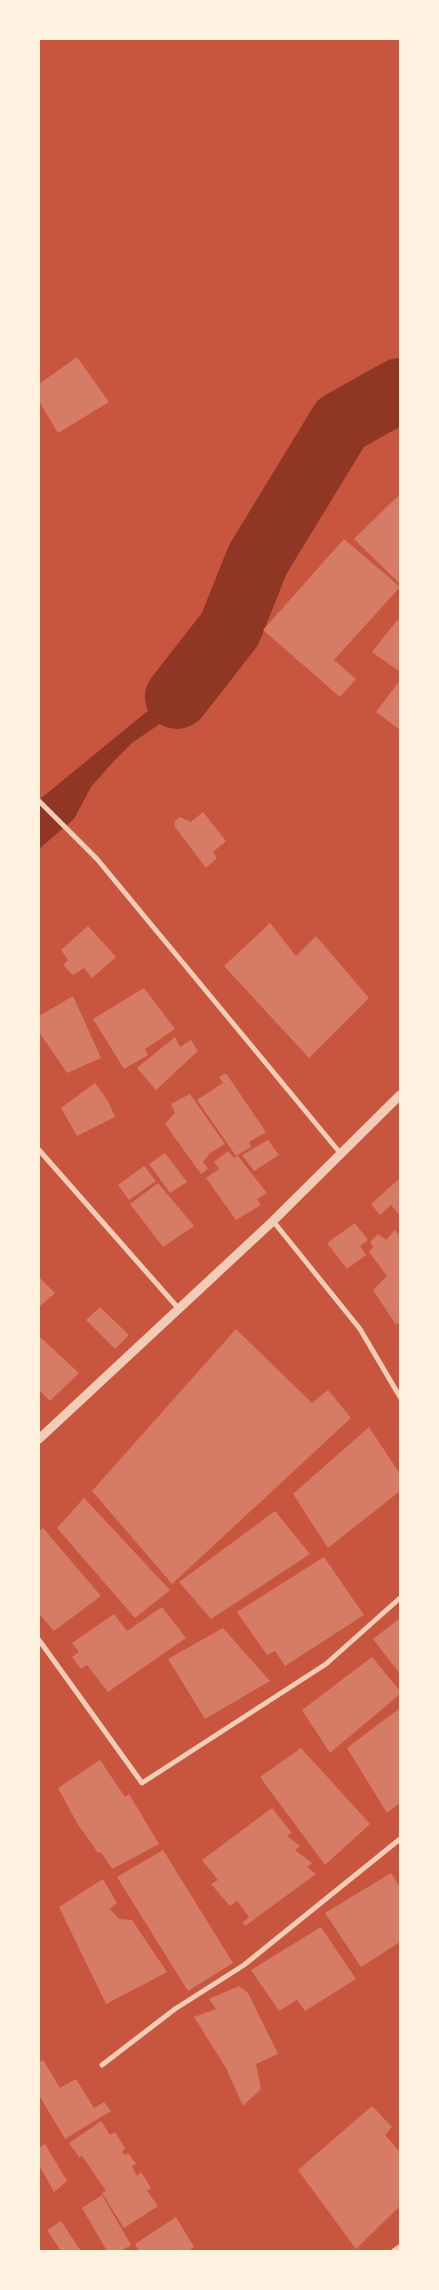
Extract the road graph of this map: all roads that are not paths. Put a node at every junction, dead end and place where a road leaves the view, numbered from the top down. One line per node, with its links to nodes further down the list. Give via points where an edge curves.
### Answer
1 (39, 801): 4 (street, via 97,859)
2 (400, 1095): 4 (street)
3 (39, 1150): 6 (street)
4 (341, 1154): 5 (street)
5 (273, 1221): 6 (street); 7 (street, via 360,1329)
6 (179, 1309): 8 (street)
7 (400, 1397)
8 (39, 1439)
9 (400, 1598): 10 (street, via 326,1664 142,1783)
10 (39, 1640)
11 (400, 1839): 12 (street, via 244,1964 175,2009)
12 (102, 2065)
13 (400, 2246): 14 (lane)
14 (393, 2251)

